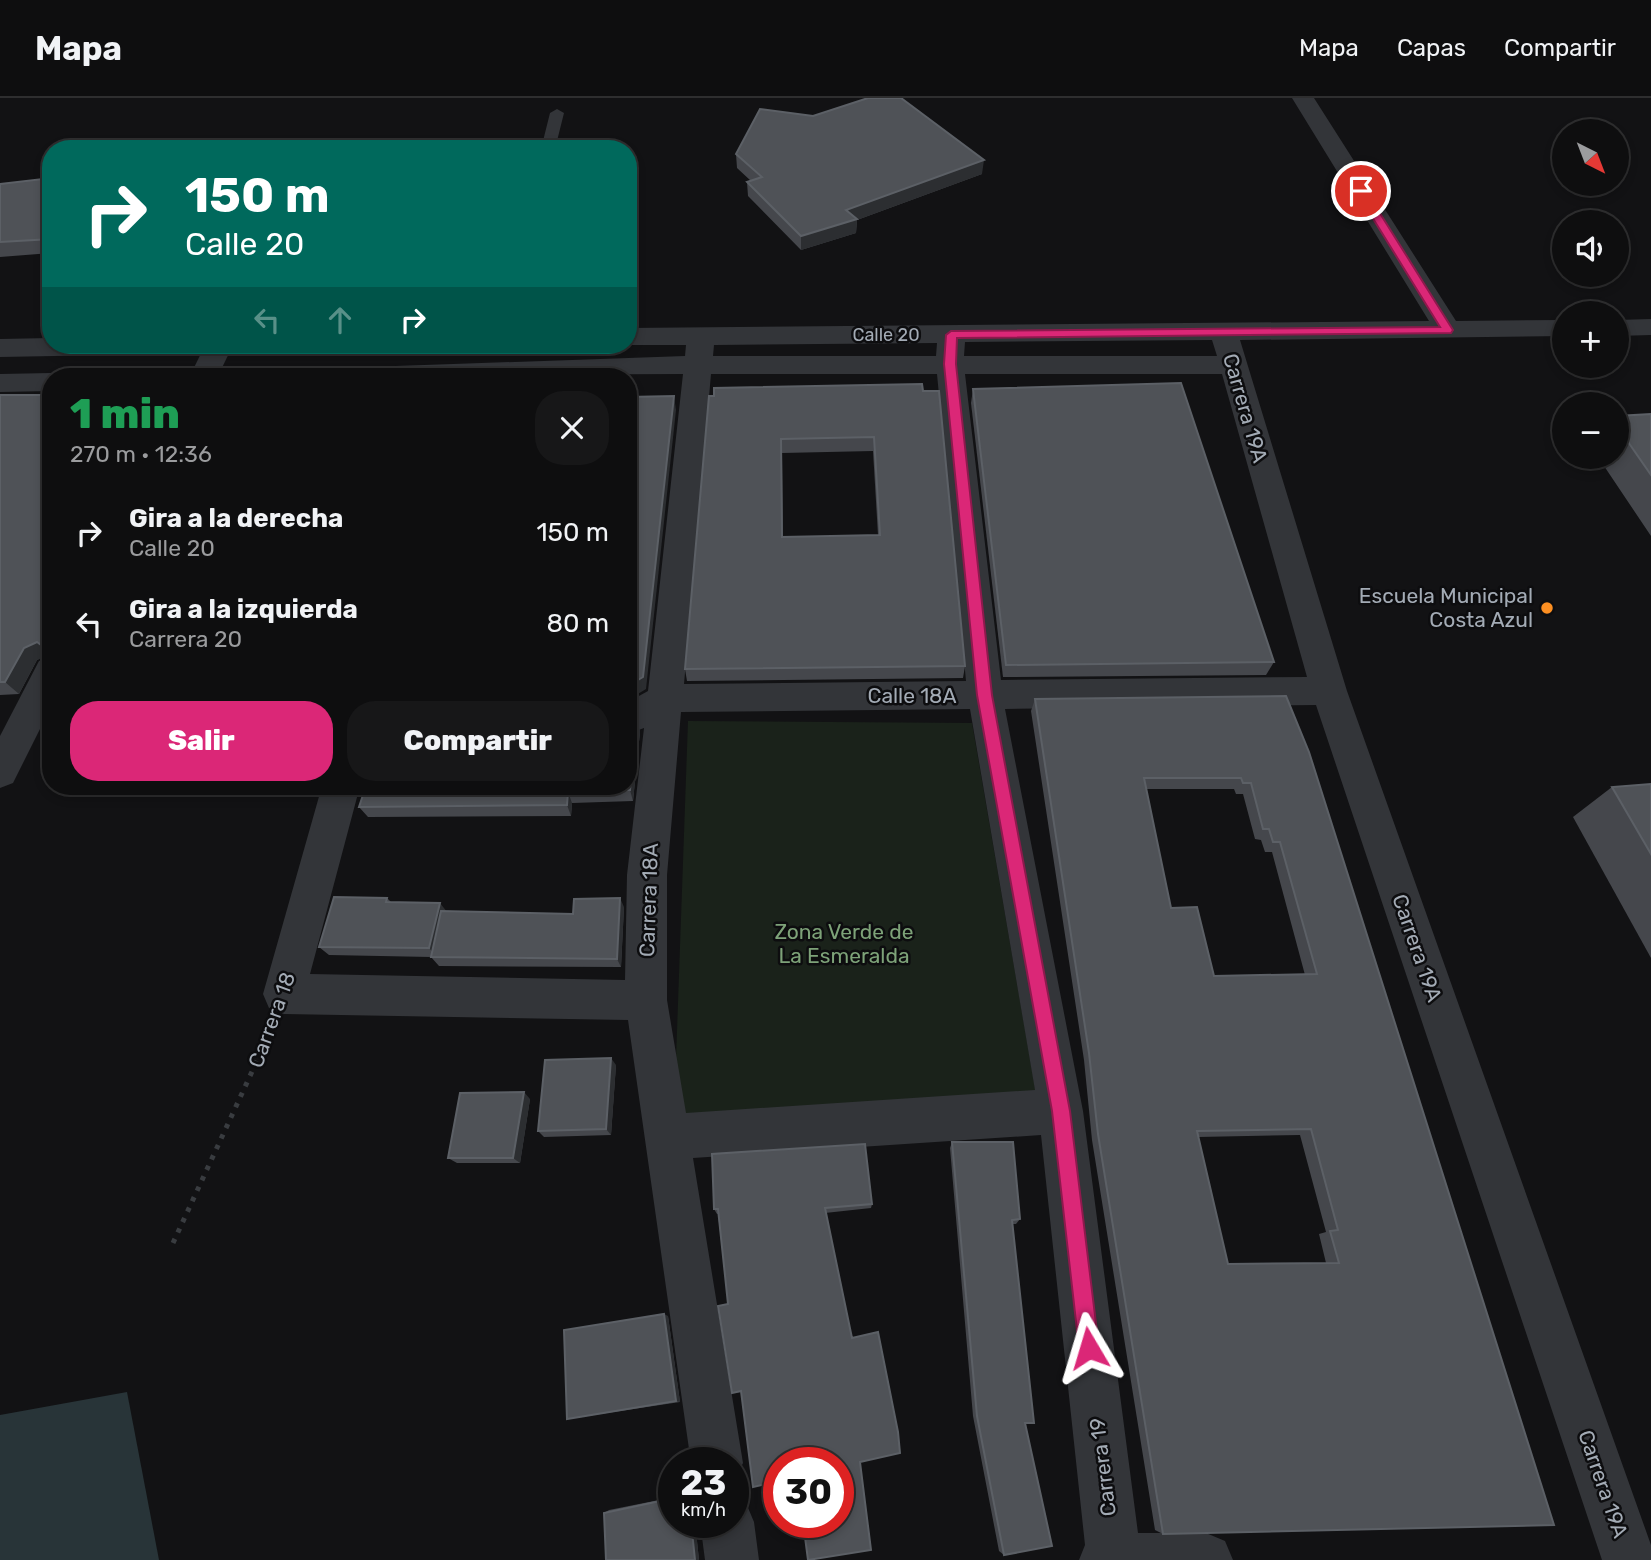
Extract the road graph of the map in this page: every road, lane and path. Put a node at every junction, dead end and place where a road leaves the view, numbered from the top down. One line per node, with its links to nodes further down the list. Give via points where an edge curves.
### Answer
1 (1303, 98): 7 (street)
2 (557, 113): 3 (lane)
3 (550, 140)
4 (1651, 327): 6 (street)
5 (1552, 328): 7 (street)
6 (1629, 328)
7 (1447, 330): 10 (street)
8 (637, 339): 12 (street)
9 (42, 347): 11 (street)
10 (1227, 347): 13 (street); 18 (street, Carrera 19A)
11 (0, 348)
12 (698, 350): 13 (street); 14 (street); 20 (street, Carrera 18A)
13 (951, 350): 19 (street, Carrera 19)
14 (514, 368)
15 (42, 382): 16 (street)
16 (0, 383)
17 (42, 685): 21 (street)
18 (1329, 691): 19 (street, Calle 18A); 35 (street, Carrera 19A)
19 (985, 695): 20 (street, Calle 18A); 27 (street, Carrera 19)
20 (666, 698): 22 (street, Calle 18A); 26 (street, Carrera 18A, via 647,875)
21 (27, 709): 23 (street)
22 (637, 714)
23 (0, 772)
24 (339, 795): 25 (street, Carrera 18)
25 (285, 994): 26 (street); 29 (path, Carrera 18)
26 (646, 1000): 28 (street, Carrera 18A)
27 (1061, 1111): 28 (street); 32 (street, Carrera 19)
28 (666, 1137): 30 (street, Carrera 18A)
29 (173, 1243)
30 (714, 1447)
31 (729, 1538): 33 (street)
32 (1111, 1559): 34 (street)
33 (732, 1560)
34 (1206, 1560)
35 (1629, 1560)

